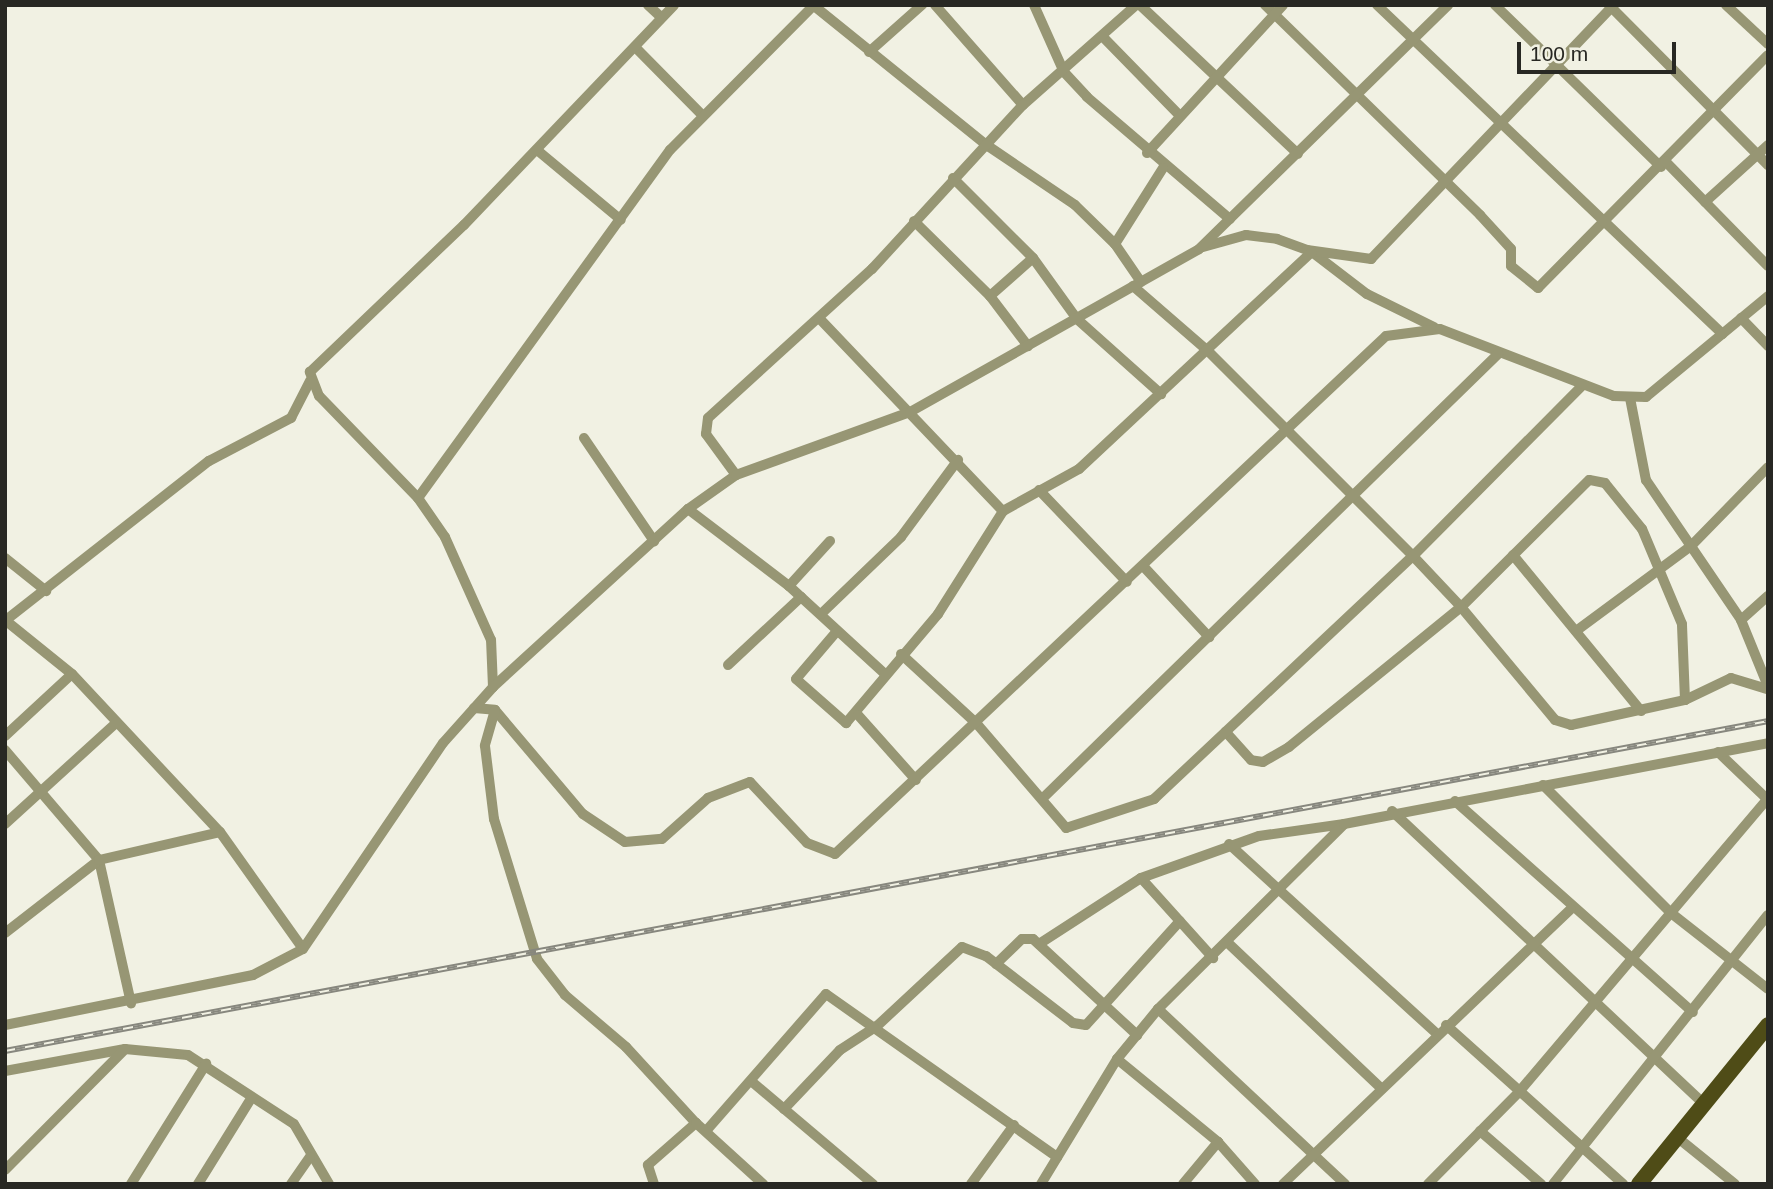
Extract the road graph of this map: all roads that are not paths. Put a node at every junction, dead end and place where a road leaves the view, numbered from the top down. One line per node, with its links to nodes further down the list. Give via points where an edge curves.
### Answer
1 (648, 5): 16 (street)
2 (674, 5): 16 (street)
3 (922, 5): 21 (street)
4 (935, 5): 27 (street)
5 (1034, 5): 24 (street)
6 (1138, 5): 17 (street); 25 (street)
7 (1265, 5): 15 (street)
8 (1283, 5): 15 (street)
9 (1377, 5): 18 (street)
10 (1448, 5): 18 (street)
11 (1496, 5): 23 (street)
12 (1726, 5): 19 (street)
13 (813, 6): 21 (street); 29 (street)
14 (1611, 6): 23 (street); 28 (street)
15 (1274, 14): 25 (street); 26 (street)
16 (661, 17): 20 (street)
17 (1104, 38): 24 (street); 30 (street)
18 (1413, 41): 26 (street); 31 (street)
19 (1768, 44)
20 (636, 49): 29 (street); 34 (street)
21 (869, 52): 33 (street)
22 (1768, 55): 28 (street)
23 (1560, 67): 31 (street); 38 (street)
24 (1064, 72): 27 (street); 35 (street)
25 (1216, 78): 30 (street); 37 (street)
26 (1356, 99): 37 (street); 42 (street)
27 (1023, 105): 33 (street)
28 (1717, 108): 36 (street); 38 (street)
29 (701, 114): 45 (street)
30 (1180, 116): 35 (street)
31 (1500, 128): 42 (street); 47 (street)
32 (1768, 145): 36 (street)
33 (988, 146): 41 (street); 48 (street, via 1074,205)
34 (537, 150): 45 (street); 65 (street, via 321,358)
35 (1147, 153): 40 (street)
36 (1758, 153): 39 (street); 43 (street)
37 (1298, 154): 44 (street)
38 (1663, 164): 43 (street); 47 (street)
39 (1768, 165)
40 (1163, 168): 44 (street); 48 (street)
41 (953, 178): 46 (street); 51 (street)
42 (1446, 184): 47 (street, via 1511,249 1511,266 1538,288); 50 (street, via 1371,259)
43 (1705, 202): 52 (street)
44 (1230, 219): 49 (street)
45 (621, 220): 77 (street)
46 (914, 221): 54 (street); 56 (street)
47 (1603, 225): 60 (street)
48 (1115, 244): 53 (street)
49 (1199, 248): 50 (street, via 1246,235); 53 (street)
50 (1309, 251): 59 (street, via 1367,294); 63 (street)
51 (1033, 258): 54 (street); 58 (street)
52 (1768, 265)
53 (1137, 284): 58 (street); 63 (street)
54 (990, 296): 61 (street)
55 (1768, 296): 57 (street)
56 (819, 318): 69 (street); 74 (street, via 789,338 708,418 706,434)
57 (1741, 318): 60 (street); 62 (street)
58 (1077, 319): 61 (street); 67 (street)
59 (1440, 329): 64 (street); 70 (street, via 1386,336)
60 (1722, 334): 68 (street, via 1658,393)
61 (1028, 346): 69 (street)
62 (1768, 346)
63 (1207, 350): 67 (street); 70 (street)
64 (1498, 354): 66 (street); 76 (street)
65 (310, 381): 77 (street); 90 (street, via 292,418 209,461)
66 (1583, 385): 68 (street); 84 (street)
67 (1161, 394): 75 (street, via 1071,475)
68 (1630, 398): 82 (street, via 1646,480)
69 (910, 412): 72 (street); 74 (street)
70 (1290, 431): 76 (street); 86 (street)
71 (584, 438): 80 (street)
72 (958, 460): 79 (street); 94 (street, via 901,537)
73 (1768, 467): 82 (street)
74 (736, 475): 78 (street)
75 (1039, 490): 79 (street); 88 (street)
76 (1354, 497): 84 (street); 99 (street)
77 (418, 498): 104 (street, via 459,563 491,640)
78 (688, 509): 80 (street); 89 (street)
79 (1003, 511): 100 (street, via 945,605)
80 (654, 541): 104 (street)
81 (830, 541): 89 (street)
82 (1691, 547): 87 (street); 96 (street)
83 (1513, 555): 87 (street, via 1589,480 1598,480 1642,529); 93 (street); 98 (street)
84 (1413, 556): 93 (street); 113 (street)
85 (5, 558): 90 (street)
86 (1144, 567): 88 (street); 99 (street)
87 (1661, 569): 98 (street); 106 (street, via 1682,624)
88 (1127, 582): 112 (street)
89 (789, 586): 92 (street)
90 (46, 591): 95 (street)
91 (1768, 596): 96 (street)
92 (801, 597): 94 (street); 101 (street)
93 (1461, 607): 109 (street, via 1555,720 1571,725); 113 (street, via 1263,762 1244,755)
94 (821, 614): 97 (street)
95 (5, 620): 102 (street)
96 (1741, 620): 105 (street)
97 (837, 631): 103 (street); 110 (street, via 796,680 843,722)
98 (1576, 631): 109 (street)
99 (1209, 637): 121 (street)
100 (901, 654): 103 (street); 112 (street)
101 (728, 665)
102 (72, 674): 111 (street); 114 (street)
103 (885, 674): 110 (street)
104 (493, 687): 107 (street)
105 (1768, 687): 106 (street, via 1731,678)
106 (1685, 701): 109 (street)
107 (474, 708): 108 (street); 140 (street, via 443,743)
108 (495, 710): 118 (street, via 583,814 625,842 662,839 708,798 750,782 807,843 829,855); 168 (street, via 485,738 494,819 537,959 565,995 626,1047)
109 (1642, 711)
110 (858, 715): 118 (street)
111 (117, 722): 120 (street); 127 (street)
112 (977, 724): 118 (street); 121 (street)
113 (1226, 732): 121 (street, via 1154,799 1066,828)
114 (5, 736)
115 (1768, 743): 117 (street)
116 (5, 750): 120 (street)
117 (1718, 752): 119 (street); 122 (street)
118 (916, 780)
119 (1544, 785): 123 (street); 133 (street)
120 (42, 790): 125 (street); 129 (street)
121 (1043, 798)
122 (1767, 799): 133 (street)
123 (1455, 801): 124 (street); 132 (street)
124 (1392, 811): 126 (street); 139 (street)
125 (5, 824)
126 (1344, 824): 128 (street); 131 (street)
127 (220, 832): 129 (street); 140 (street)
128 (1229, 844): 130 (street); 131 (street)
129 (99, 860): 136 (street); 146 (street)
130 (1141, 878): 135 (street); 138 (street)
131 (1278, 893): 137 (street); 155 (street)
132 (1571, 909): 139 (street); 142 (street)
133 (1671, 913): 142 (street); 143 (street)
134 (1768, 915): 143 (street)
135 (1180, 921): 141 (street); 147 (street)
136 (5, 933)
137 (1228, 943): 141 (street); 163 (street)
138 (1039, 944): 144 (street, via 1022,939); 147 (street)
139 (1532, 946): 148 (street); 153 (street)
140 (303, 949): 146 (street, via 253,975)
141 (1213, 958): 149 (street)
142 (1628, 960): 148 (street); 150 (street)
143 (1734, 960): 145 (street); 150 (street)
144 (996, 964): 147 (street, via 1079,1026); 152 (street, via 962,947)
145 (1768, 989)
146 (131, 1003): 151 (street)
147 (1105, 1003): 156 (street)
148 (1592, 1004): 159 (street); 164 (street)
149 (1158, 1009): 156 (street); 175 (street, via 1260,1099)
150 (1693, 1012): 159 (street)
151 (5, 1026)
152 (877, 1026): 162 (street, via 826,994); 167 (street, via 840,1050); 169 (street)
153 (1446, 1026): 155 (street); 164 (street)
154 (1765, 1033): 166 (main road)
155 (1437, 1034): 163 (street)
156 (1137, 1035): 158 (street)
157 (125, 1049): 160 (street, via 160,1048); 161 (street); 178 (street)
158 (1117, 1059): 173 (street); 177 (street)
159 (1656, 1060): 166 (street); 174 (street)
160 (206, 1064): 165 (street); 181 (street)
161 (5, 1071)
162 (751, 1081): 167 (street); 170 (street)
163 (1382, 1089): 175 (street)
164 (1518, 1093): 171 (street); 174 (street)
165 (252, 1097): 176 (street, via 294,1124); 182 (street)
166 (1704, 1104): 172 (main road)
167 (784, 1109): 186 (street)
168 (696, 1123): 170 (street); 185 (street, via 648,1166)
169 (1014, 1125): 177 (street); 187 (street)
170 (706, 1131): 179 (street)
171 (1480, 1131): 193 (street); 194 (street)
172 (1678, 1138): 180 (main road); 197 (street)
173 (1219, 1142): 189 (street); 190 (street)
174 (1585, 1148): 195 (street); 196 (street)
175 (1314, 1156): 191 (street); 192 (street)
176 (310, 1157): 183 (street); 184 (street)
177 (1057, 1157): 188 (street)
178 (5, 1170)
179 (757, 1182)
180 (1644, 1182)
181 (131, 1184)
182 (198, 1184)
183 (291, 1184)
184 (329, 1184)
185 (654, 1184)
186 (873, 1184)
187 (971, 1184)
188 (1041, 1184)
189 (1183, 1184)
190 (1255, 1184)
191 (1283, 1184)
192 (1345, 1184)
193 (1428, 1184)
194 (1541, 1184)
195 (1553, 1184)
196 (1623, 1184)
197 (1735, 1184)

